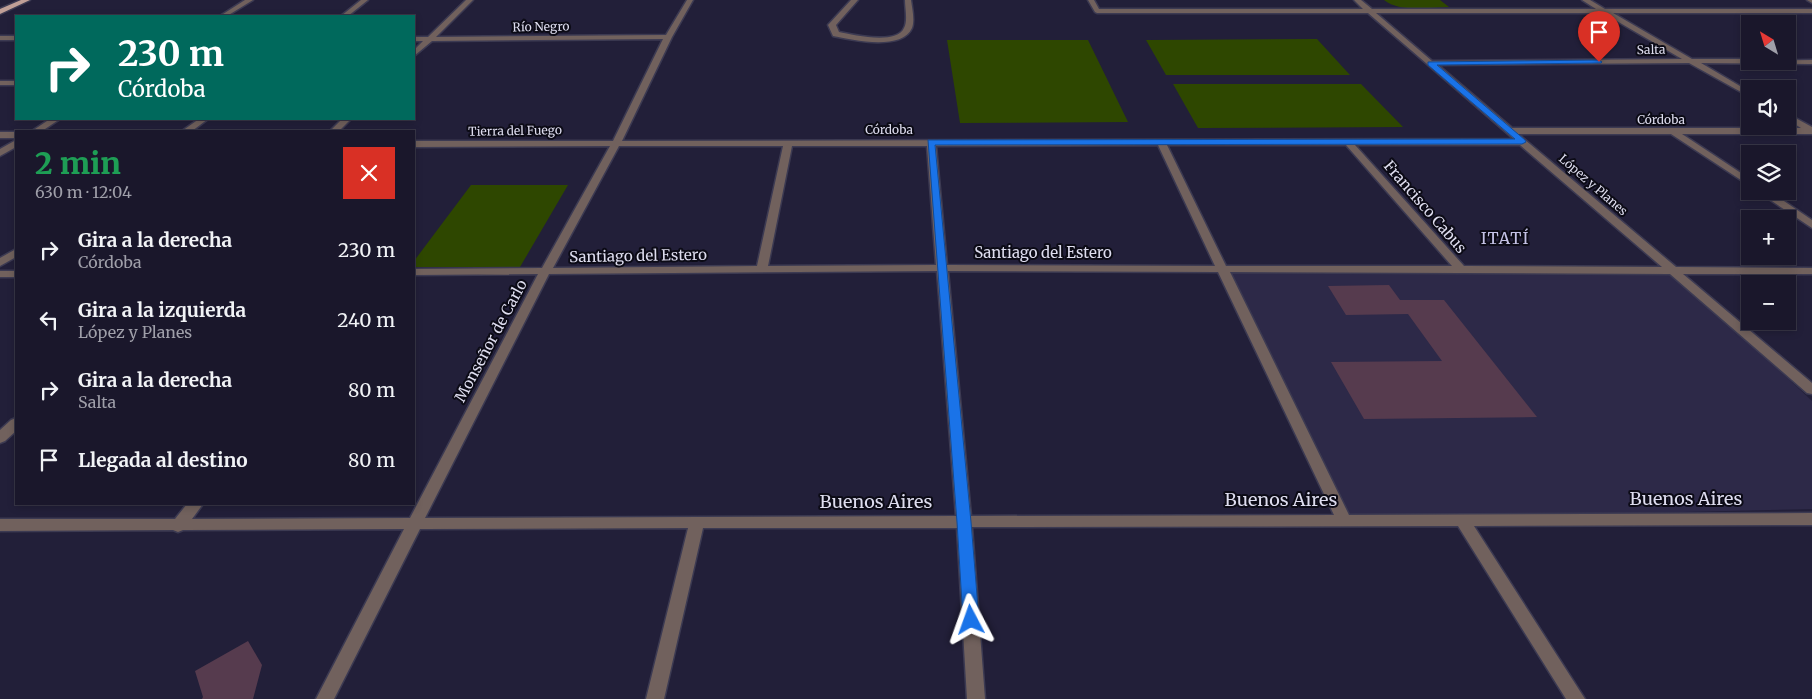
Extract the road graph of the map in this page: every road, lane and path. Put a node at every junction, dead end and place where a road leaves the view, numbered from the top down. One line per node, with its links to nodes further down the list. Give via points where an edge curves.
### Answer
1 (27, 0): 14 (main road)
2 (250, 0): 15 (street)
3 (365, 0): 16 (street)
4 (470, 0): 21 (street)
5 (690, 0): 17 (street, Monseñor de Carlo)
6 (855, 0): 7 (street, via 832,25 836,34 882,40 902,35 908,28)
7 (908, 0)
8 (1091, 0): 12 (street, via 1097,12)
9 (1357, 0): 12 (street, López y Planes)
10 (1585, 0): 11 (street)
11 (1603, 10): 12 (street); 13 (street); 23 (street)
12 (1370, 11): 25 (street, López y Planes)
13 (1812, 11)
14 (0, 12)
15 (225, 15)
16 (345, 15)
17 (668, 37): 21 (street, Río Negro); 46 (street, Monseñor de Carlo)
18 (0, 38): 19 (street)
19 (15, 38)
20 (415, 39): 21 (street, Río Negro)
21 (429, 39): 22 (street)
22 (415, 53)
23 (1692, 61): 24 (street, Salta); 25 (street, Salta); 28 (street)
24 (1812, 62)
25 (1431, 63): 36 (street, López y Planes)
26 (0, 83): 27 (street)
27 (15, 83)
28 (1741, 89)
29 (54, 120): 33 (street)
30 (202, 120): 34 (street)
31 (346, 120): 35 (street)
32 (1796, 121): 37 (street)
33 (38, 130)
34 (188, 130)
35 (335, 130)
36 (1510, 131): 38 (street, Córdoba); 45 (street, López y Planes)
37 (1812, 131): 38 (street, Córdoba)
38 (1675, 132): 50 (street)
39 (0, 135): 40 (street)
40 (15, 135)
41 (1347, 141): 44 (street, Córdoba); 45 (street, Córdoba); 58 (street, Francisco Cabus)
42 (788, 142): 43 (street, Córdoba); 46 (street, Córdoba); 57 (street)
43 (930, 142): 44 (street, Córdoba); 55 (street)
44 (1161, 142): 56 (street)
45 (1522, 142): 59 (street, López y Planes)
46 (616, 143): 48 (street, Tierra del Fuego); 61 (street, Monseñor de Carlo)
47 (15, 144): 49 (street)
48 (415, 144)
49 (0, 153)
50 (1741, 177)
51 (1775, 200): 52 (street)
52 (1812, 225)
53 (15, 253): 54 (street)
54 (0, 263)
55 (940, 268): 56 (street, Santiago del Estero); 57 (street, Santiago del Estero); 73 (street)
56 (1220, 268): 58 (street, Santiago del Estero); 70 (street)
57 (762, 270): 61 (street, Santiago del Estero)
58 (1461, 270): 59 (street, Santiago del Estero)
59 (1673, 270): 62 (street, Santiago del Estero); 65 (street, López y Planes)
60 (415, 272): 61 (street, Santiago del Estero)
61 (546, 272): 74 (street, Monseñor de Carlo)
62 (1812, 272)
63 (0, 274): 64 (street)
64 (15, 274)
65 (1812, 390)
66 (15, 424): 67 (street)
67 (0, 438)
68 (194, 505): 76 (street)
69 (1812, 519): 71 (street, Buenos Aires)
70 (1344, 520): 71 (street, Buenos Aires); 73 (street, Buenos Aires)
71 (1462, 520): 80 (street)
72 (696, 522): 73 (street, Buenos Aires); 74 (street, Buenos Aires); 78 (street)
73 (964, 522): 79 (street)
74 (414, 523): 76 (street, Buenos Aires); 77 (street, Monseñor de Carlo)
75 (0, 525): 76 (street, Buenos Aires)
76 (178, 526)
77 (325, 699)
78 (655, 699)
79 (976, 699)
80 (1576, 699)

